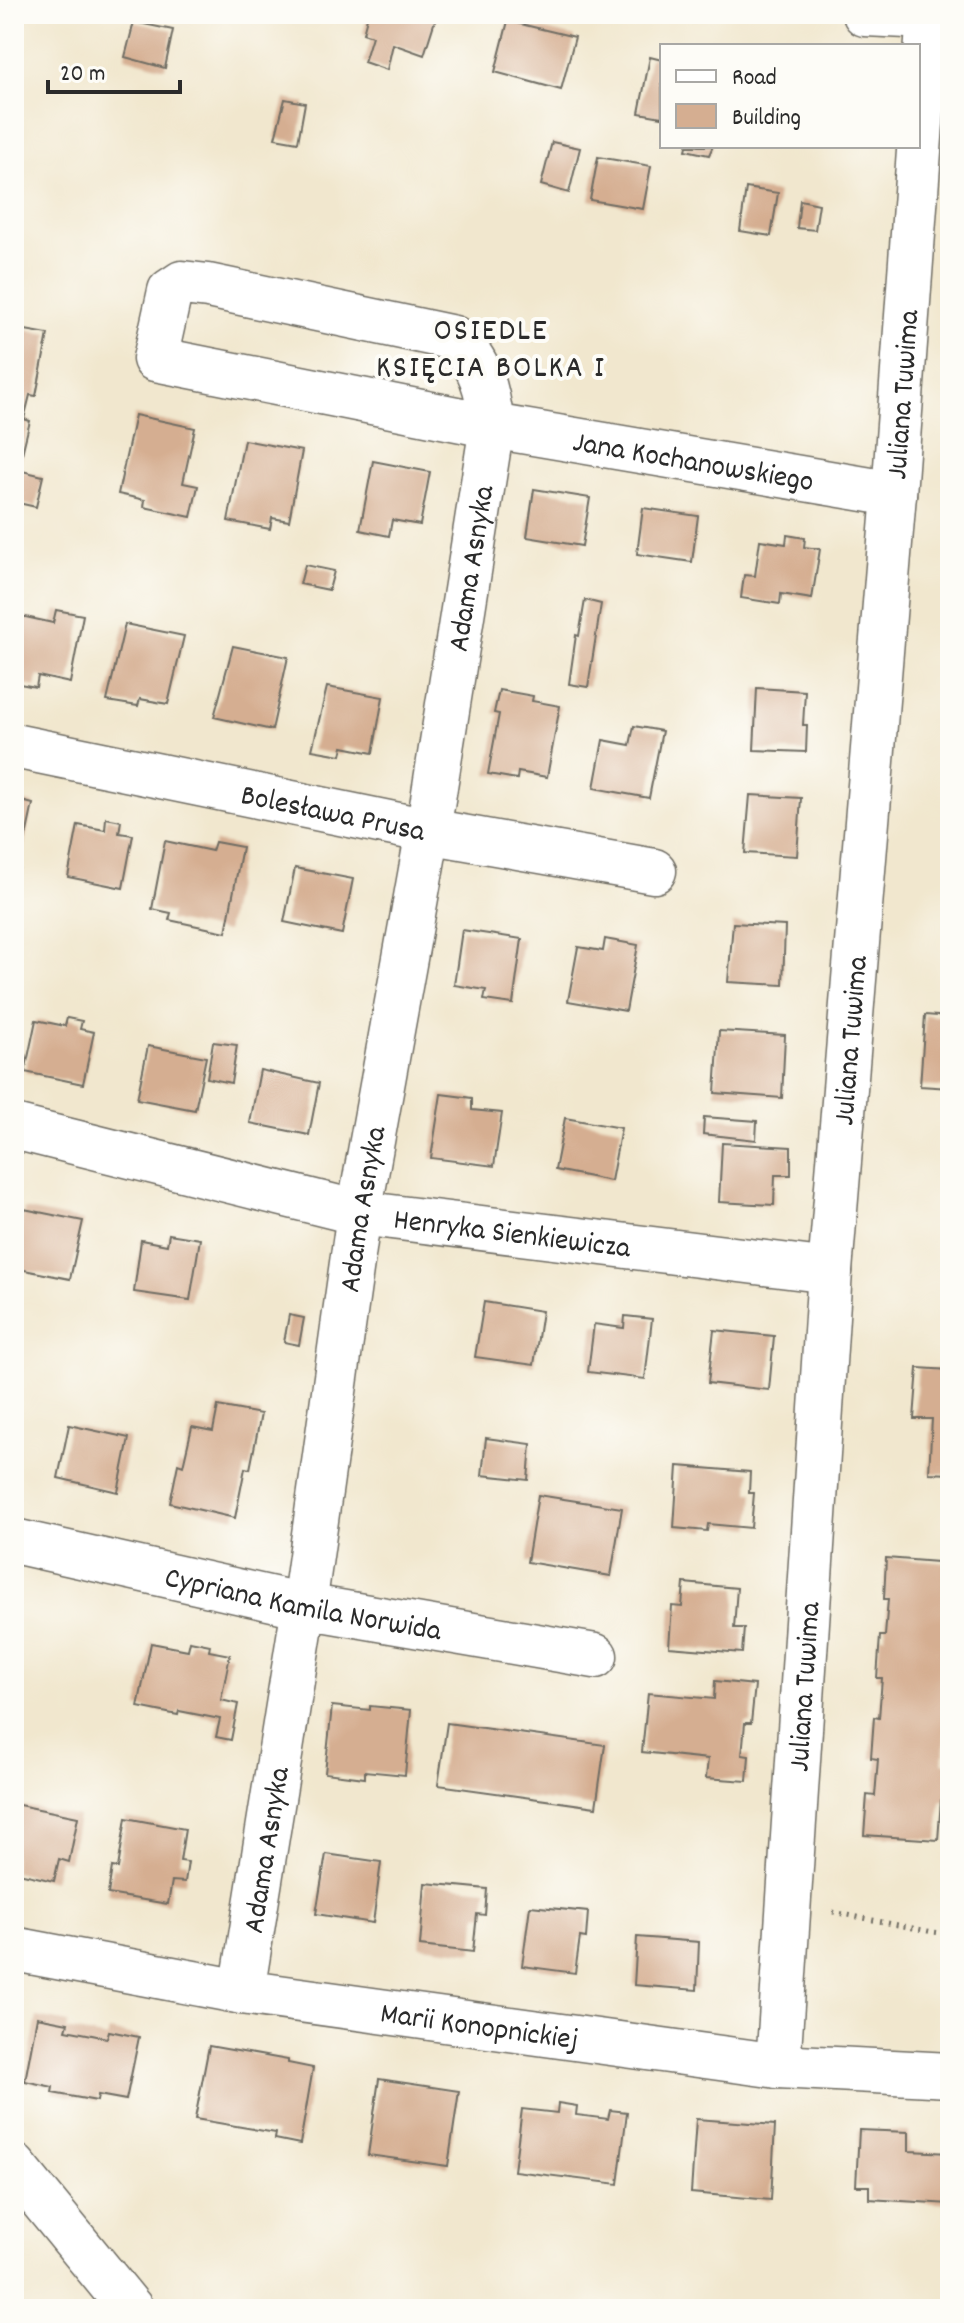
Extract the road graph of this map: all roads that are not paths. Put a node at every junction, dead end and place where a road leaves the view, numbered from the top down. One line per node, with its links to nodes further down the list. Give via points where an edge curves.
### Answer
1 (865, 14): 2 (street)
2 (936, 16): 4 (street, Juliana Tuwima)
3 (492, 426): 3 (street, Jana Kochanowskiego, via 480,372 454,338 208,286 182,283 170,291 155,359); 4 (street, Jana Kochanowskiego); 6 (street, Adama Asnyka)
4 (894, 494): 10 (street, Juliana Tuwima)
5 (14, 746): 6 (street, Bolesława Prusa)
6 (428, 831): 7 (street, Bolesława Prusa); 9 (street, Adama Asnyka)
7 (654, 871)
8 (14, 1127): 9 (street, Henryka Sienkiewicza)
9 (359, 1213): 10 (street, Henryka Sienkiewicza); 12 (street, Adama Asnyka)
10 (830, 1271): 16 (street, Juliana Tuwima)
11 (14, 1541): 12 (street, Cypriana Kamila Norwida)
12 (304, 1606): 13 (street, Cypriana Kamila Norwida); 15 (street, Adama Asnyka)
13 (595, 1656)
14 (14, 1949): 15 (street, Marii Konopnickiej)
15 (242, 1992): 16 (street, Marii Konopnickiej)
16 (778, 2066): 17 (street, Marii Konopnickiej)
17 (950, 2075)
18 (14, 2166): 19 (street)
19 (131, 2309)

